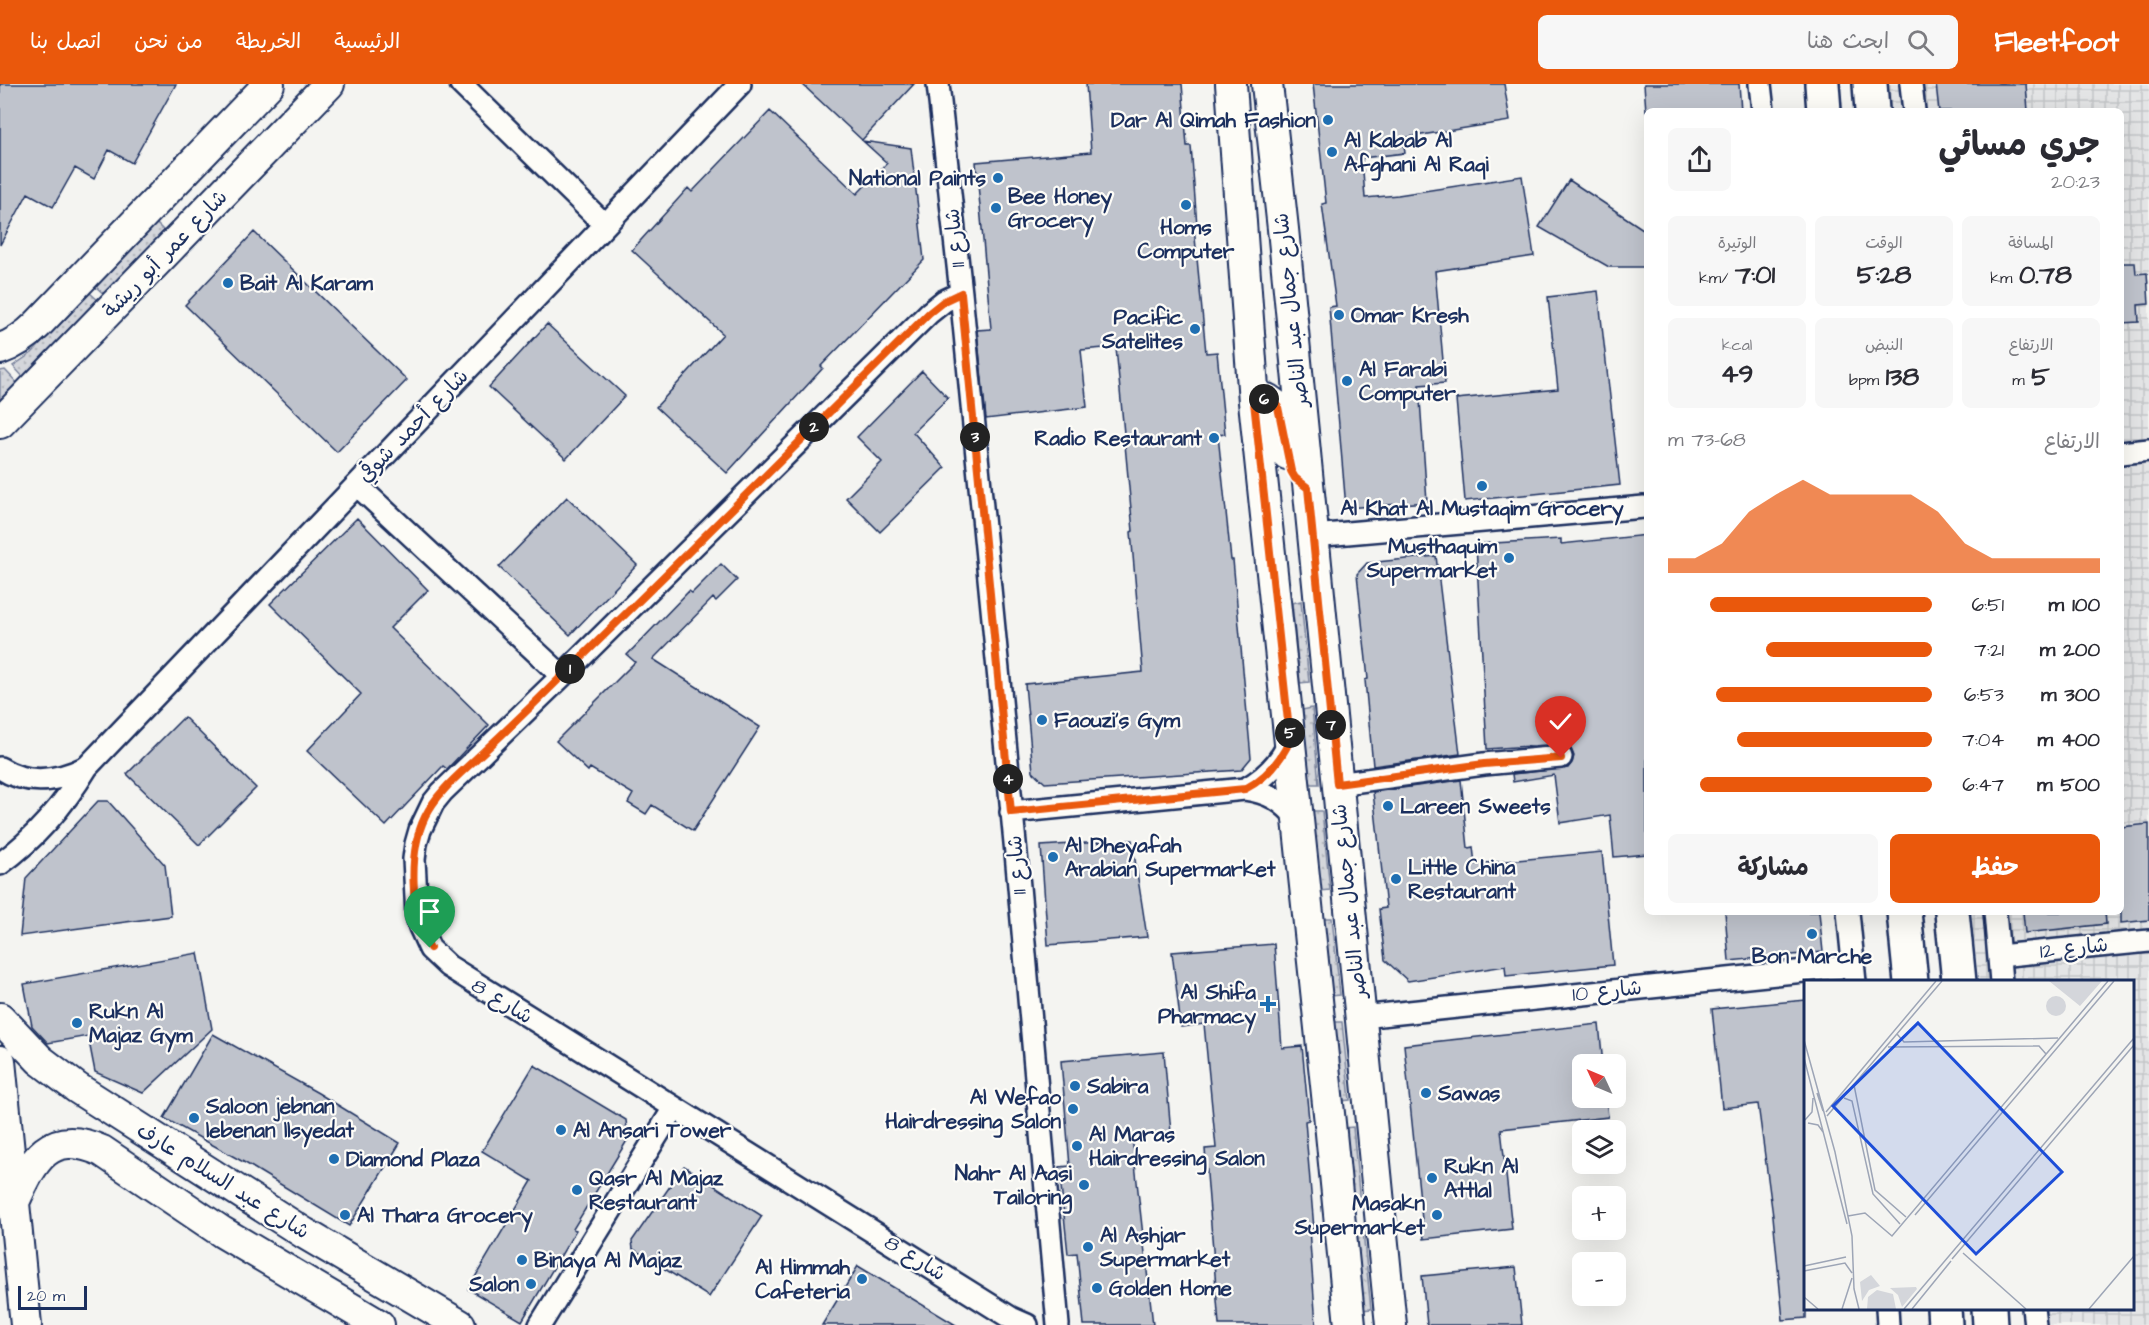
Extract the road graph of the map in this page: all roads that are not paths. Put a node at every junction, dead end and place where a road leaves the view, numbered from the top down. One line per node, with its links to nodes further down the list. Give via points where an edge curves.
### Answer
1 (329, 84): 18 (street, شارع عمر أبو ريشة)
2 (461, 84): 17 (street)
3 (740, 84): 17 (street, شارع أحمد شوقي)
4 (938, 84): 20 (street, شارع 11)
5 (1231, 84): 16 (street, شارع جمال عبد الناصر)
6 (1266, 84): 19 (street, شارع جمال عبد الناصر)
7 (1760, 84): 12 (street)
8 (1822, 84): 13 (highway)
9 (1870, 84): 14 (highway)
10 (1911, 84): 15 (street)
11 (264, 89): 18 (street, via 250,129 182,206 186,222); 21 (street, شارع عمر أبو ريشة, via 38,325 25,337)
12 (1763, 108)
13 (1824, 108)
14 (1872, 108)
15 (1914, 108)
16 (1234, 114): 19 (street, via 1247,141 1258,235 1263,240 1275,240); 22 (street, شارع جمال عبد الناصر)
17 (605, 225): 26 (street, شارع أحمد شوقي)
18 (193, 226): 23 (street, شارع عمر أبو ريشة)
19 (1283, 229): 27 (street, شارع جمال عبد الناصر)
20 (961, 293): 30 (street, شارع 8, via 929,313); 37 (street, شارع 11)
21 (0, 349)
22 (1254, 402): 27 (street, via 1267,399 1278,407 1291,471); 31 (street, شارع جمال عبد الناصر)
23 (0, 423)
24 (2149, 450): 25 (street)
25 (2124, 453)
26 (357, 485): 30 (street); 33 (street, شارع أحمد شوقي)
27 (1308, 488): 29 (street, شارع جمال عبد الناصر)
28 (1644, 507): 29 (street)
29 (1312, 536): 35 (street, شارع جمال عبد الناصر)
30 (562, 676): 53 (street, شارع 8, via 442,792 426,816 414,859 417,916 430,948 448,966)
31 (1290, 740): 36 (street, via 1277,764); 38 (street, شارع جمال عبد الناصر)
32 (1561, 758): 35 (street)
33 (87, 767): 34 (street, شارع أحمد شوقي, via 47,780 27,779); 39 (street, شارع أحمد شوقي, via 47,822)
34 (0, 768)
35 (1337, 784): 50 (street, شارع جمال عبد الناصر)
36 (1245, 789): 37 (street); 38 (street, via 1269,795)
37 (1011, 812): 66 (street, شارع 11)
38 (1298, 819): 67 (street, شارع جمال عبد الناصر)
39 (0, 864)
40 (1848, 915): 46 (street)
41 (1904, 915): 47 (highway)
42 (1952, 915): 48 (highway)
43 (1995, 915): 45 (street)
44 (2149, 941): 45 (street, شارع 12)
45 (1999, 956): 49 (street)
46 (1854, 974): 50 (street, شارع 10)
47 (1911, 980)
48 (1959, 980)
49 (2001, 980)
50 (1361, 1017): 68 (street, شارع جمال عبد الناصر)
51 (0, 1018): 56 (street, شارع عبد السلام عارف, via 23,1045 58,1075)
52 (0, 1061): 54 (street)
53 (674, 1108): 64 (street); 65 (street, شارع 8)
54 (14, 1202): 55 (street, شارع عبد السلام عارف, via 29,1169 42,1153 61,1143 82,1143 102,1150); 61 (street)
55 (222, 1232): 56 (street, via 241,1220 286,1235); 62 (street, شارع عبد السلام عارف)
56 (304, 1233): 63 (street, شارع عبد السلام عارف)
57 (1887, 1310): 69 (street)
58 (1944, 1310): 70 (highway)
59 (1989, 1310): 71 (highway)
60 (2033, 1310): 72 (street)
61 (26, 1325)
62 (379, 1325)
63 (460, 1325)
64 (540, 1325)
65 (1027, 1325)
66 (1058, 1325)
67 (1350, 1325)
68 (1390, 1325)
69 (1888, 1325)
70 (1945, 1325)
71 (1990, 1325)
72 (2035, 1325)

